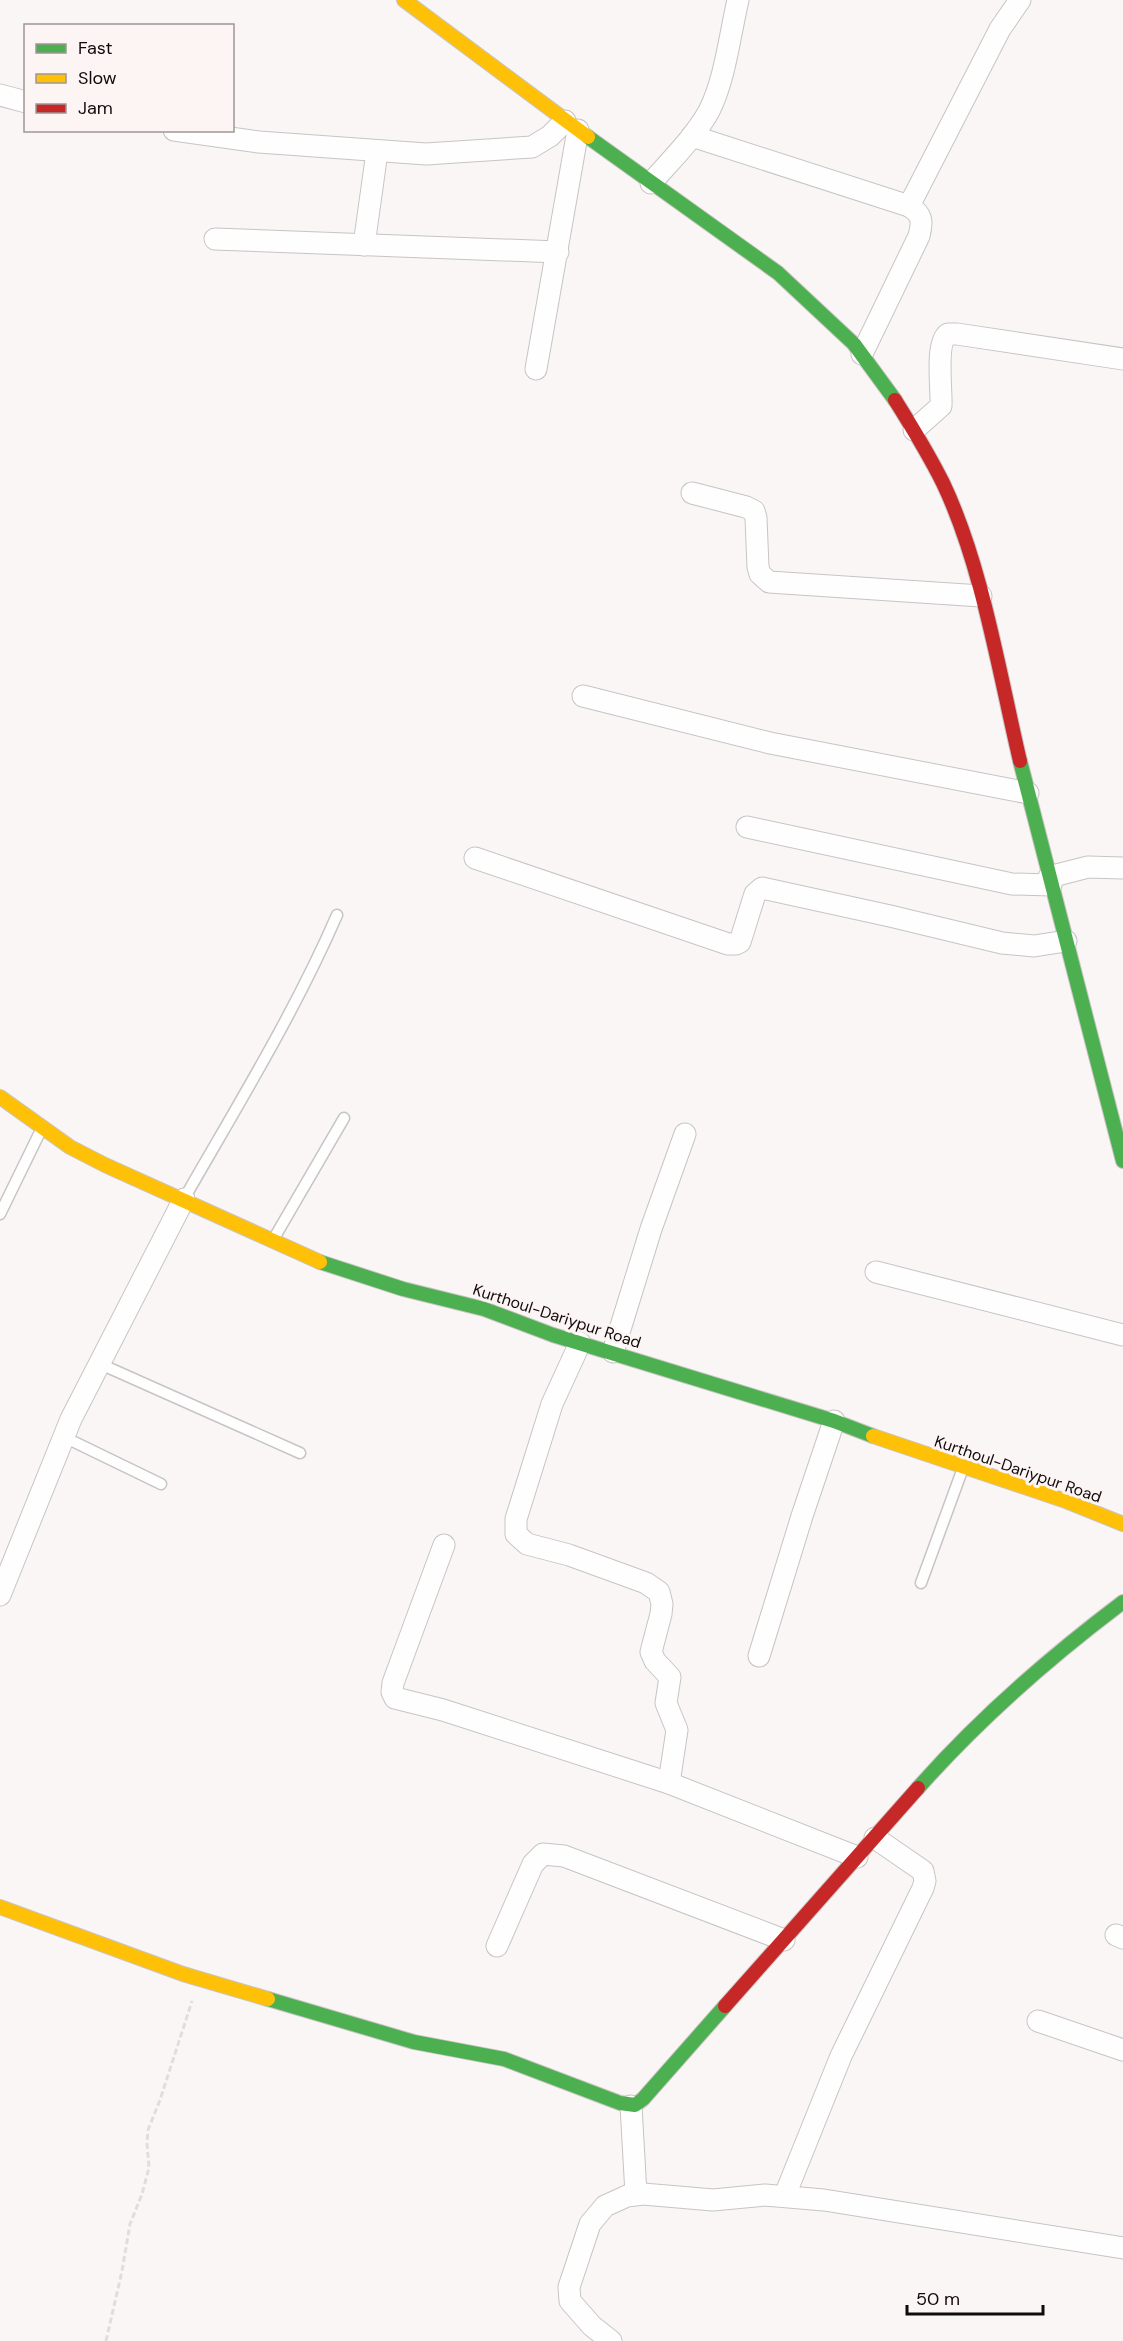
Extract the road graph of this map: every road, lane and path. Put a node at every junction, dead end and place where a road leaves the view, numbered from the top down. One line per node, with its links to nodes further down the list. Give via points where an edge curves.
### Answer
1 (404, 0): 6 (street)
2 (738, 0): 8 (street, via 718,86 710,109)
3 (1020, 0): 11 (street, via 1000,29)
4 (0, 95): 5 (street)
5 (24, 101)
6 (571, 125): 9 (street, via 520,150); 10 (street); 14 (street)
7 (188, 132): 9 (street)
8 (692, 136): 10 (street); 11 (street)
9 (377, 152): 13 (street)
10 (651, 183): 15 (street, via 778,273)
11 (909, 206): 15 (street, via 921,217 919,236)
12 (214, 239): 13 (street)
13 (364, 245): 14 (street)
14 (558, 252): 17 (street)
15 (862, 354): 18 (street)
16 (1123, 359): 18 (street, via 948,334 943,340 941,406)
17 (536, 369)
18 (914, 430): 20 (street, via 943,484)
19 (692, 493): 20 (street, via 754,511 758,567 769,582)
20 (981, 596): 22 (street)
21 (583, 696): 22 (street, via 770,743)
22 (1028, 794): 26 (street)
23 (747, 827): 26 (street, via 1012,885)
24 (475, 858): 28 (street, via 728,944 740,942 755,894 762,888 1002,943 1034,946)
25 (1123, 868): 26 (street, via 1088,867)
26 (1050, 881): 28 (street)
27 (337, 915): 34 (lane, via 285,1023)
28 (1066, 941): 33 (street)
29 (0, 1097): 31 (street, Kurthoul-Dariypur Road)
30 (344, 1118): 36 (lane)
31 (43, 1127): 34 (street, Kurthoul-Dariypur Road, via 70,1147); 35 (lane)
32 (685, 1134): 40 (street)
33 (1123, 1161)
34 (183, 1199): 36 (street, Kurthoul-Dariypur Road); 41 (street)
35 (0, 1214)
36 (272, 1241): 39 (street, Kurthoul-Dariypur Road, via 353,1275 484,1309)
37 (876, 1272): 38 (street)
38 (1123, 1335)
39 (580, 1343): 40 (street, Kurthoul-Dariypur Road); 53 (street, via 552,1404 519,1509 516,1534 532,1546 569,1555 646,1583 659,1592 661,1614 651,1652 670,1677 666,1703 677,1730)
40 (613, 1352): 42 (street, Kurthoul-Dariypur Road)
41 (98, 1363): 43 (street); 44 (lane)
42 (834, 1421): 45 (street, Kurthoul-Dariypur Road); 52 (street)
43 (64, 1437): 46 (lane); 50 (street)
44 (300, 1453)
45 (964, 1465): 47 (street, Kurthoul-Dariypur Road); 49 (lane)
46 (161, 1484)
47 (1123, 1524)
48 (444, 1545): 53 (street, via 393,1683 395,1698)
49 (921, 1583)
50 (0, 1595)
51 (1123, 1602): 54 (street, via 979,1724)
52 (759, 1656)
53 (669, 1783): 55 (street)
54 (875, 1838): 55 (street); 64 (street, via 923,1871 925,1881 841,2056)
55 (857, 1857): 57 (street)
56 (0, 1907): 59 (street)
57 (784, 1940): 58 (street, via 550,1853 538,1857 533,1864); 62 (street, via 643,2099)
58 (497, 1946)
59 (199, 1979): 62 (street, via 414,2042 504,2059); 66 (path, via 148,2130 149,2168 130,2224)
60 (1038, 2021): 61 (street)
61 (1123, 2050)
62 (632, 2106): 63 (street)
63 (636, 2194): 64 (street, via 713,2200); 67 (street, via 617,2199 596,2214 584,2238 569,2288 570,2301)
64 (785, 2195): 65 (street)
65 (1123, 2248)
66 (106, 2341)
67 (612, 2341)

